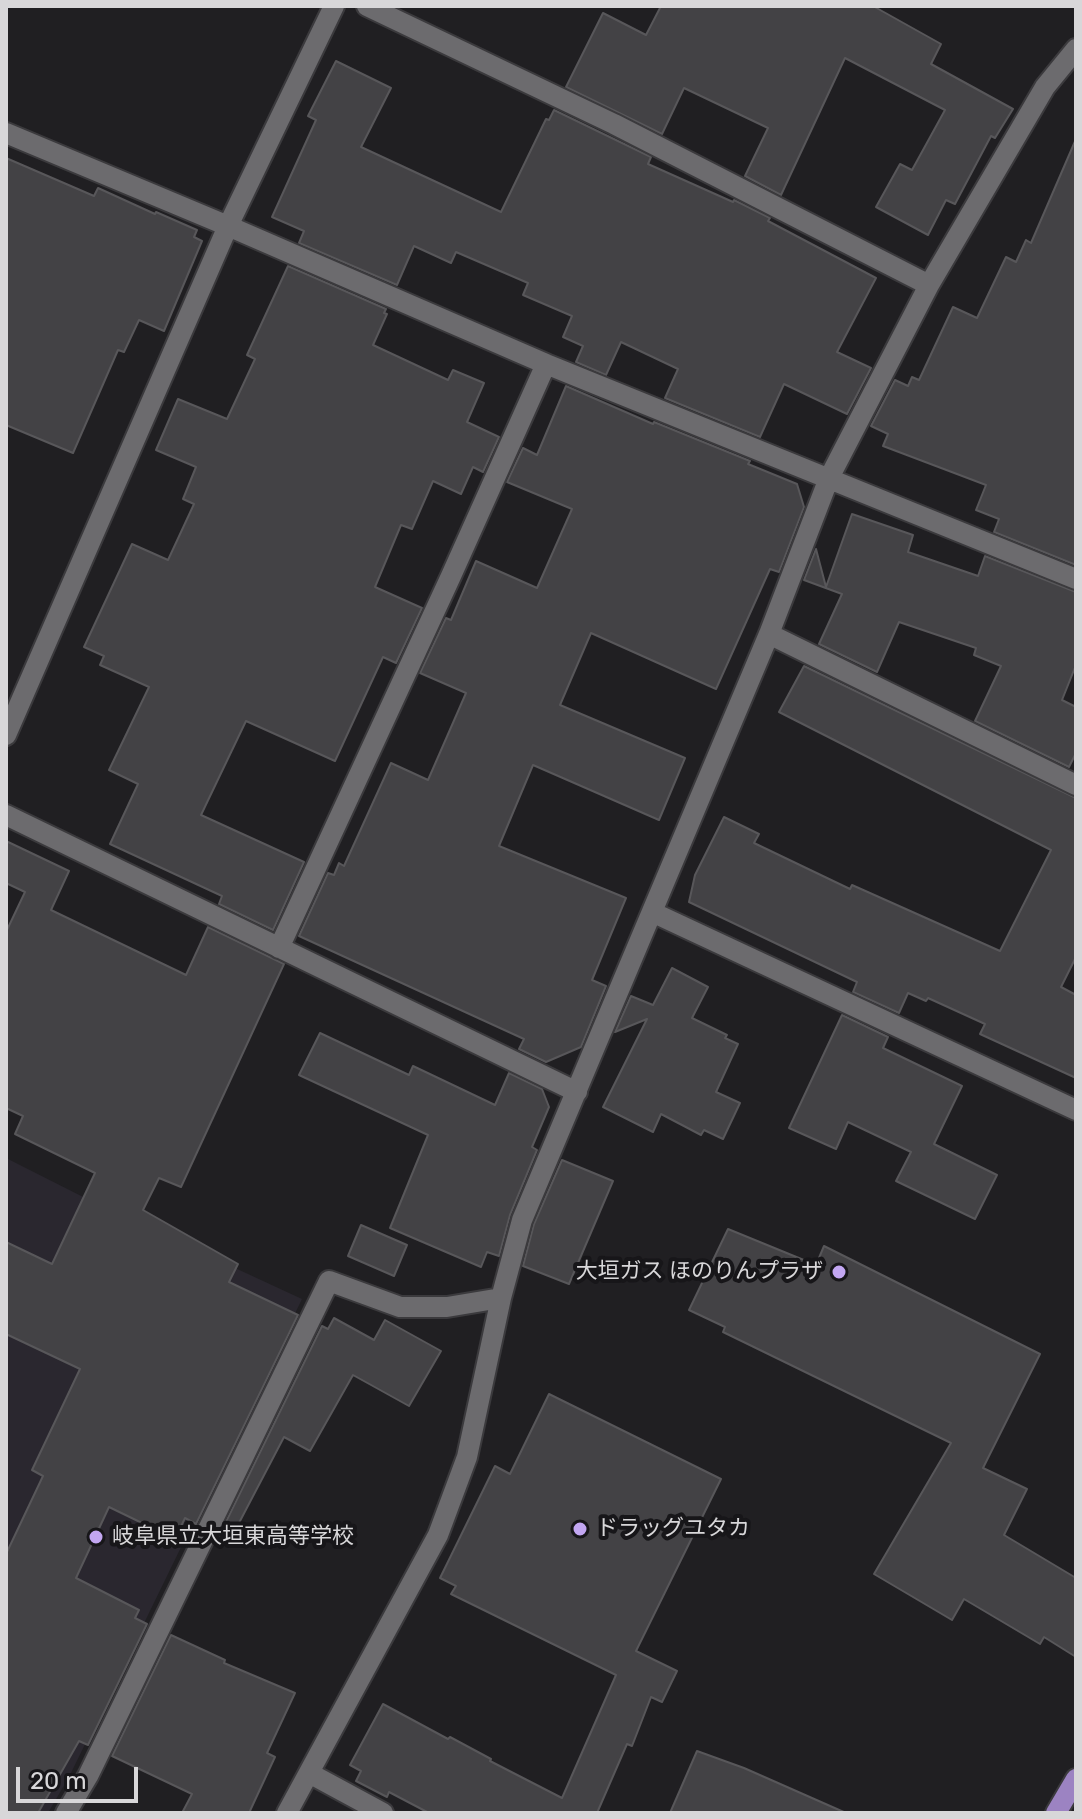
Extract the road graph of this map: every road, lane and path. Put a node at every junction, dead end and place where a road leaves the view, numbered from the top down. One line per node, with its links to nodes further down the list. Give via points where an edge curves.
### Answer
1 (334, 6): 5 (street)
2 (367, 6): 6 (street, via 614,124)
3 (1076, 49): 6 (street, via 1045,87)
4 (6, 133): 5 (street)
5 (228, 226): 7 (street); 11 (street)
6 (929, 285): 8 (street)
7 (546, 364): 8 (street); 15 (street)
8 (829, 478): 9 (street); 10 (street)
9 (1076, 579)
10 (769, 634): 12 (street); 14 (street)
11 (6, 735)
12 (1076, 785)
13 (6, 815): 15 (street)
14 (654, 913): 16 (street); 17 (street)
15 (279, 948): 16 (street)
16 (577, 1092): 18 (street, via 522,1220)
17 (1076, 1110)
18 (501, 1298): 19 (street, via 467,1457 438,1535); 21 (street, via 447,1307 400,1307 329,1281)
19 (309, 1773): 22 (street); 23 (street)
20 (1076, 1779): 24 (main road)
21 (66, 1813)
22 (287, 1813)
23 (383, 1813)
24 (1056, 1813)

